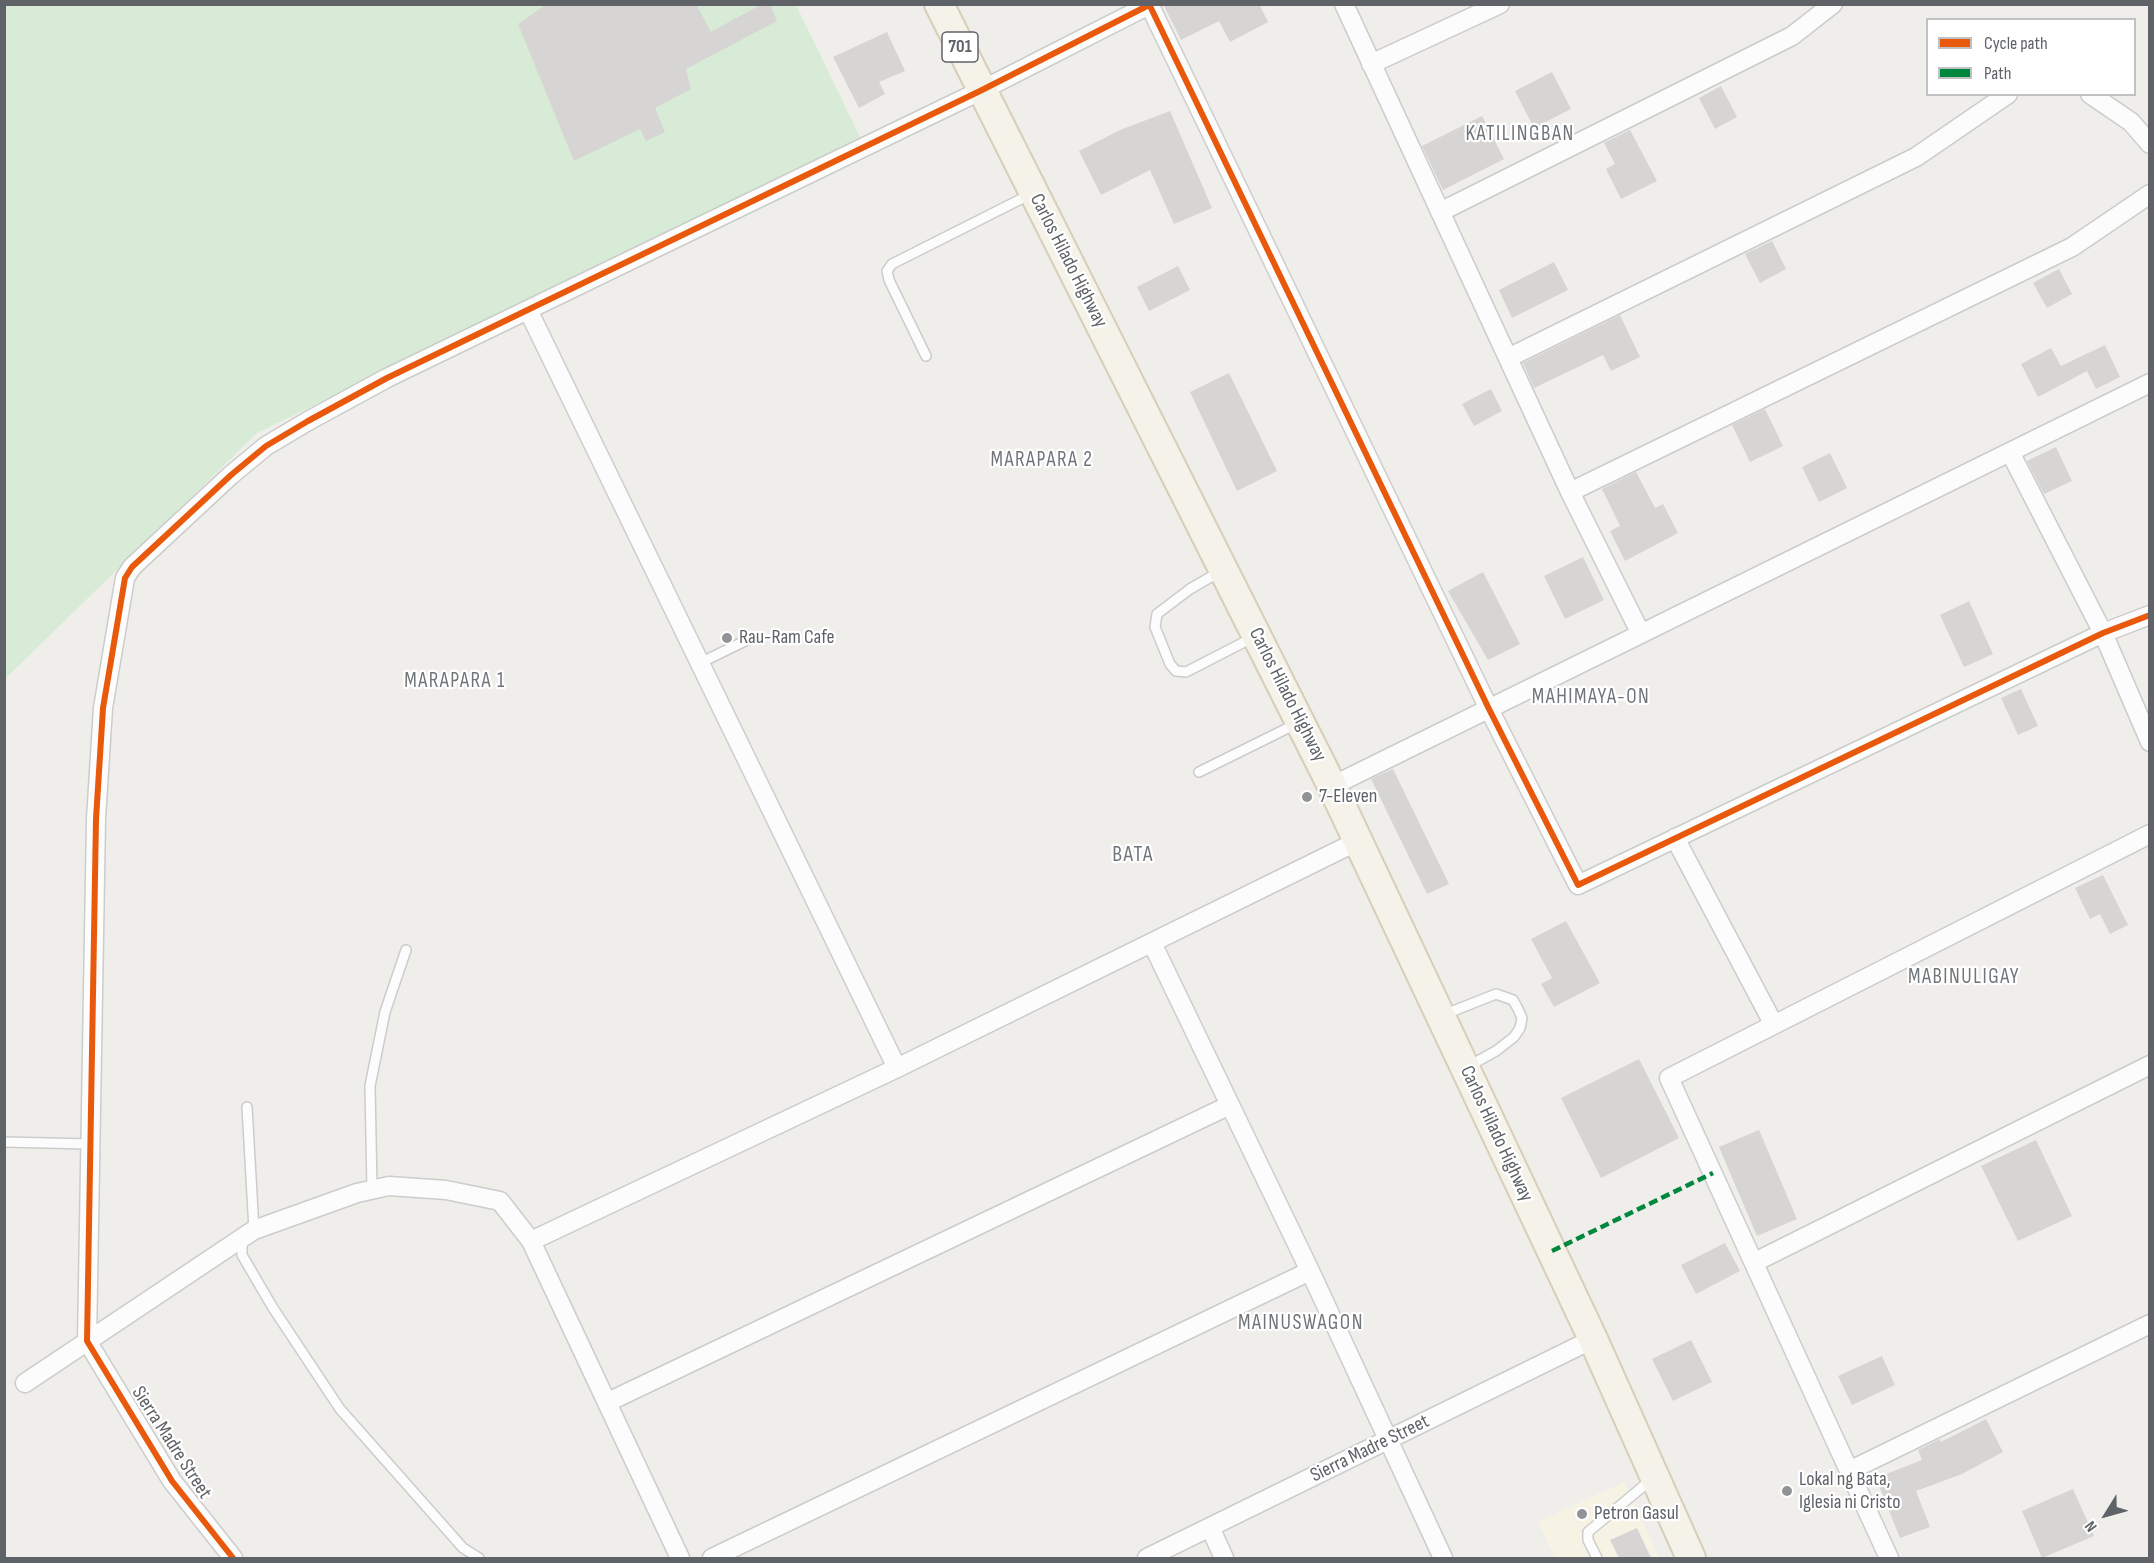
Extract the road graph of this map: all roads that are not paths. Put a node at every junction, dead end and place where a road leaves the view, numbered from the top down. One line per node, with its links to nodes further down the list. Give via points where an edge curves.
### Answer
1 (939, 4): 7 (main road, Carlos Hilado Highway / 701)
2 (1344, 4): 6 (street)
3 (1500, 4): 6 (street)
4 (1833, 4): 13 (street, via 1792,36)
5 (1149, 5): 7 (street); 27 (street)
6 (1371, 64): 13 (street)
7 (982, 90): 11 (main road, Carlos Hilado Highway / 701); 14 (street)
8 (2005, 96): 16 (street, via 1916,157)
9 (2093, 96): 10 (street, via 2131,122)
10 (2150, 144)
11 (1033, 193): 15 (lane, via 892,264 887,271); 20 (main road, Carlos Hilado Highway / 701)
12 (2150, 194): 19 (street, via 2072,247)
13 (1440, 212): 16 (street)
14 (528, 310): 26 (street); 45 (street, via 387,378 266,446 193,509 125,578 103,708 94,881)
15 (926, 356)
16 (1508, 358): 19 (street)
17 (2150, 383): 18 (street)
18 (2010, 452): 22 (street); 23 (street)
19 (1570, 492): 23 (street)
20 (1223, 570): 24 (main road, Carlos Hilado Highway / 701); 24 (lane, via 1158,614 1155,627 1170,664 1176,671 1186,672)
21 (2150, 615): 22 (street)
22 (2103, 633): 29 (street); 33 (street)
23 (1641, 634): 27 (street)
24 (1257, 636): 28 (main road, Carlos Hilado Highway / 701)
25 (749, 639): 26 (lane)
26 (700, 663): 40 (street)
27 (1489, 709): 31 (street); 33 (street, via 1578,885)
28 (1300, 722): 30 (lane); 31 (main road, Carlos Hilado Highway / 701)
29 (2150, 742)
30 (1199, 772)
31 (1332, 786): 34 (main road, Carlos Hilado Highway / 701)
32 (2150, 834): 38 (street)
33 (1675, 838): 38 (street)
34 (1358, 841): 35 (street); 37 (main road, Carlos Hilado Highway / 701)
35 (1152, 943): 40 (street); 42 (street)
36 (406, 950): 46 (lane, via 384,1012 370,1086)
37 (1441, 1016): 41 (main road, Carlos Hilado Highway / 701); 41 (lane, via 1496,994 1513,1000 1518,1009 1522,1018 1514,1037 1496,1052)
38 (1773, 1023): 49 (street, via 1669,1077)
39 (2150, 1065): 49 (street)
40 (897, 1068): 48 (street)
41 (1465, 1068): 52 (main road, Carlos Hilado Highway / 701)
42 (1230, 1105): 50 (street); 55 (street)
43 (247, 1107): 47 (lane)
44 (4, 1142): 45 (lane)
45 (90, 1144): 53 (street)
46 (372, 1189): 47 (street); 48 (street, via 389,1186 446,1190 500,1201)
47 (248, 1234): 53 (street); 61 (lane, via 242,1255 340,1409 463,1548)
48 (531, 1241): 55 (street)
49 (1755, 1262): 57 (street)
50 (1310, 1271): 56 (street); 63 (street)
51 (2150, 1324): 57 (street)
52 (1593, 1339): 56 (street, Sierra Madre Street); 58 (main road, Carlos Hilado Highway / 701)
53 (87, 1341): 54 (street); 60 (street, Sierra Madre Street, via 172,1481)
54 (25, 1383)
55 (608, 1402): 62 (street)
56 (1387, 1440): 59 (street, Sierra Madre Street); 66 (street)
57 (1849, 1471): 69 (street)
58 (1654, 1478): 67 (lane, via 1588,1532); 68 (main road, Carlos Hilado Highway / 701)
59 (1210, 1527): 64 (street, Sierra Madre Street); 65 (street)
60 (233, 1558)
61 (479, 1558)
62 (680, 1558)
63 (712, 1558)
64 (1147, 1558)
65 (1224, 1558)
66 (1443, 1558)
67 (1598, 1558)
68 (1691, 1558)
69 (1889, 1558)

